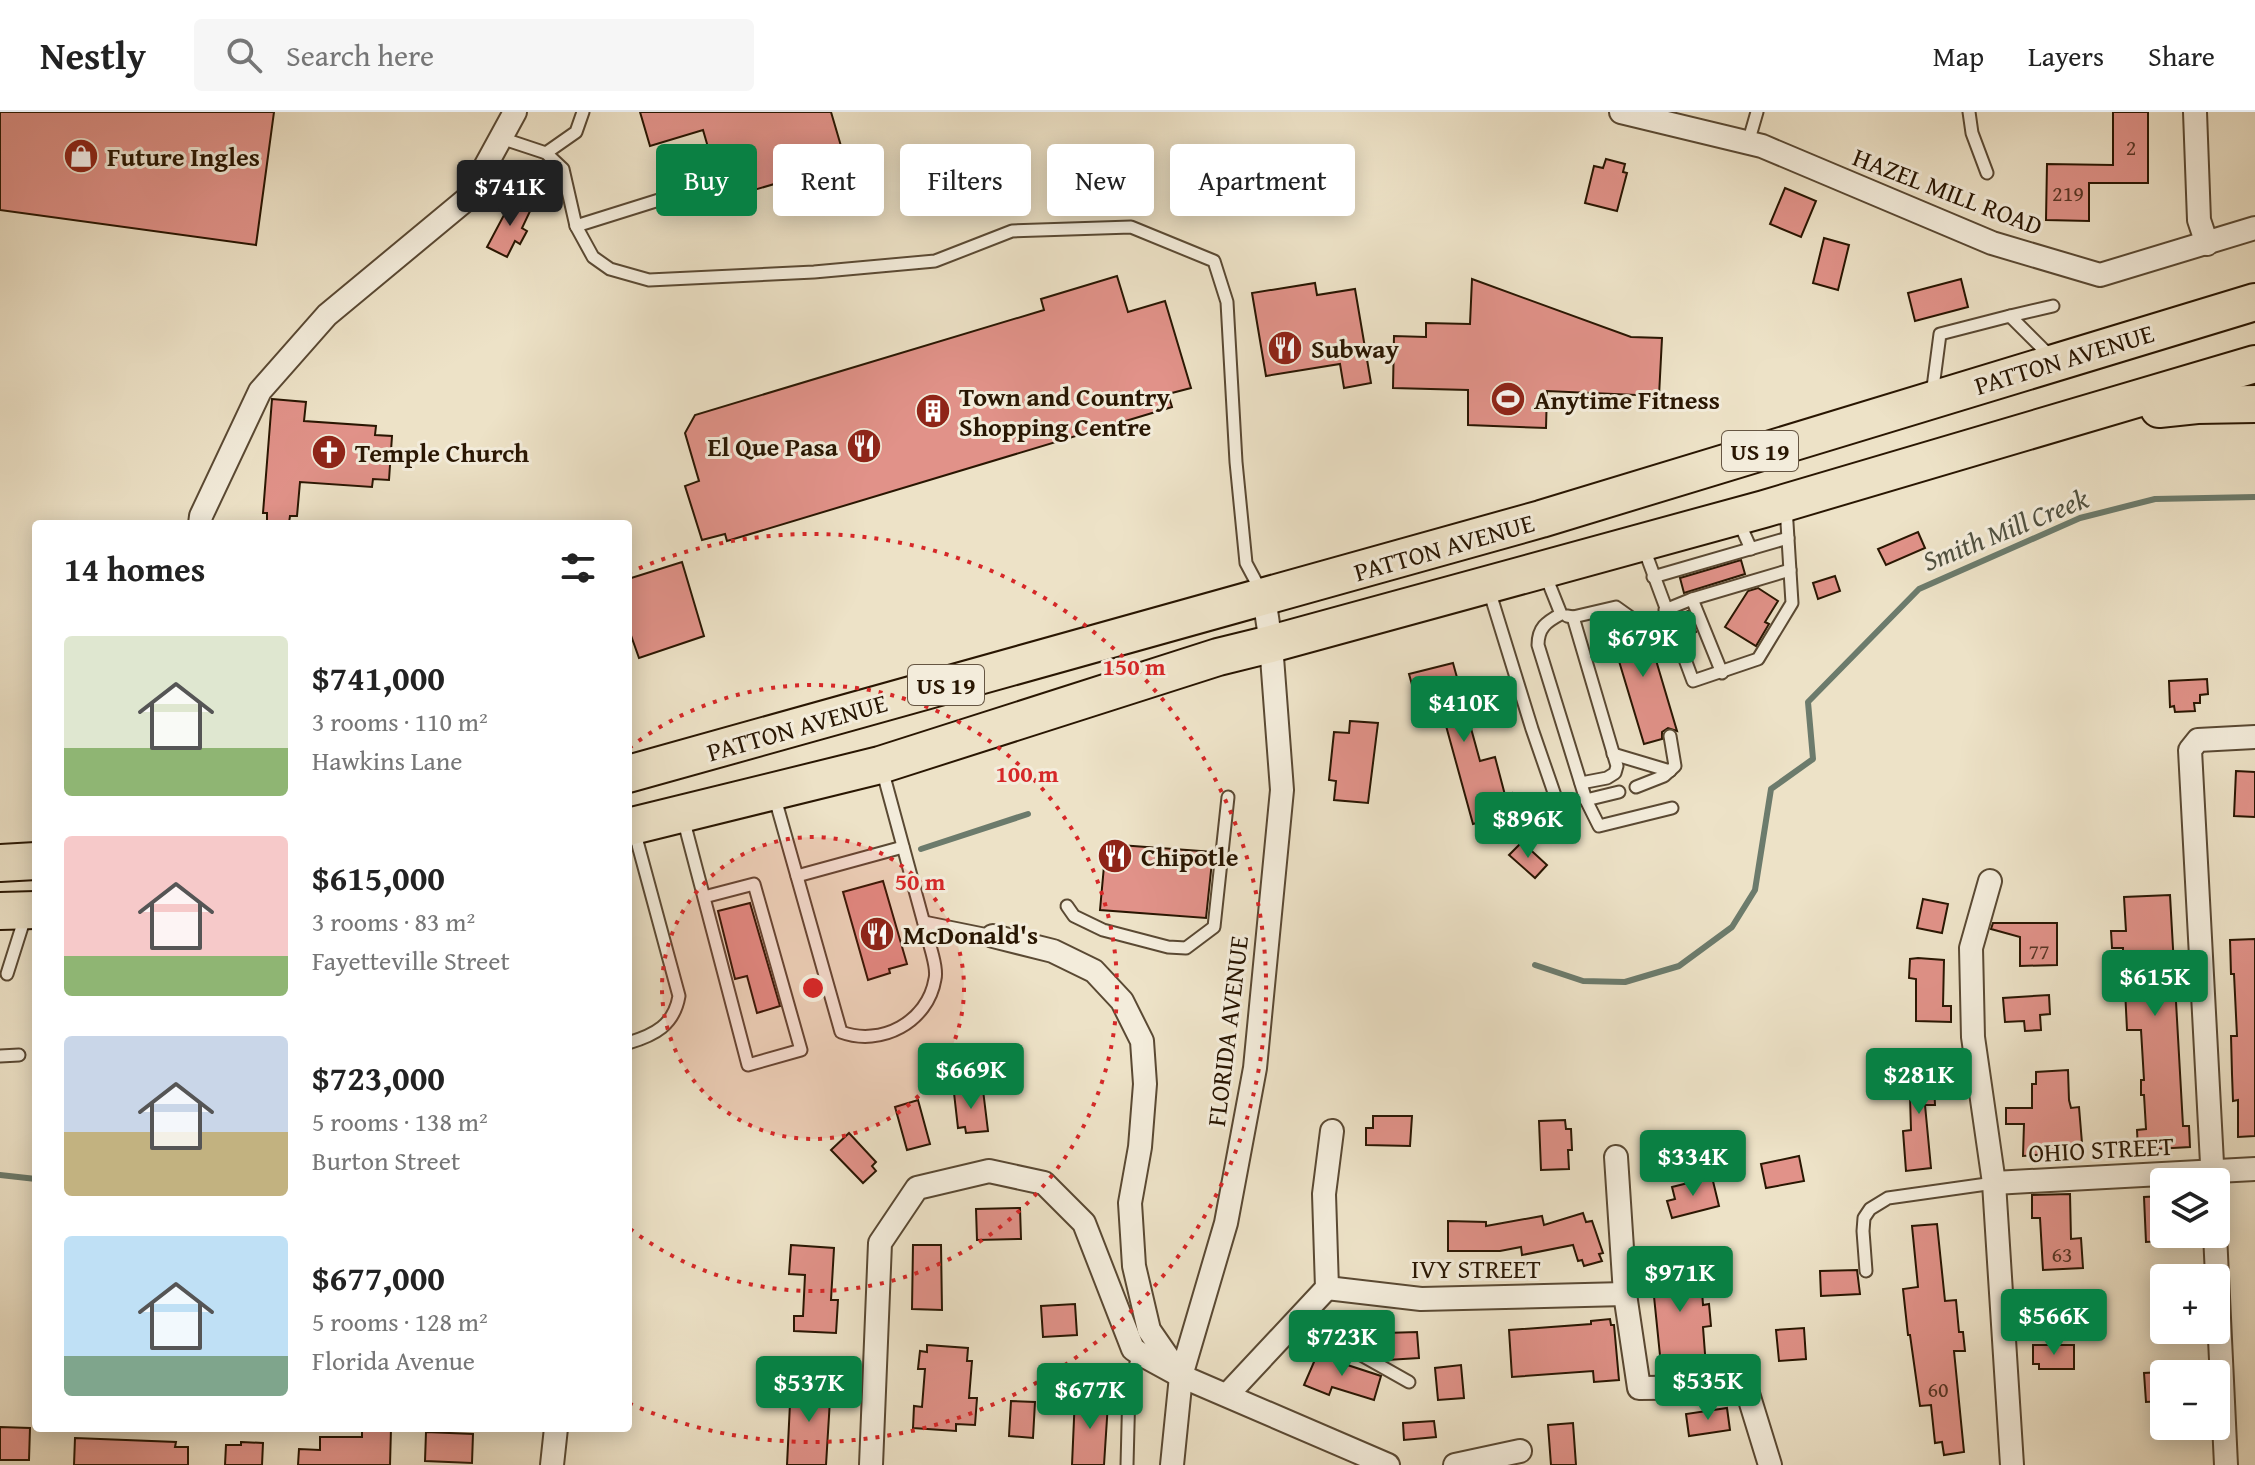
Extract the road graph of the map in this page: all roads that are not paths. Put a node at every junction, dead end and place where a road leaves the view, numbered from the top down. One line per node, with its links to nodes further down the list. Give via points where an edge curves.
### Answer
1 (515, 112): 7 (street)
2 (583, 112): 9 (lane, via 576,132)
3 (1621, 112): 8 (street, HAZEL MILL ROAD)
4 (1757, 112): 8 (lane)
5 (1969, 112): 10 (lane)
6 (2195, 112): 14 (street, via 2199,220)
7 (501, 138): 9 (lane); 25 (street, via 468,198 327,315 260,391)
8 (1748, 143): 14 (street, HAZEL MILL ROAD, via 1992,243 2100,275)
9 (546, 153): 12 (lane, via 563,169)
10 (1987, 173)
11 (656, 201): 12 (lane)
12 (576, 226): 33 (lane, via 593,257 610,269 649,280 935,261 1012,231 1131,227 1214,261 1227,302 1246,563)
13 (2255, 228): 14 (street, HAZEL MILL ROAD)
14 (2207, 244)
15 (2255, 302): 18 (main road, PATTON AVENUE / US 19)
16 (2053, 306): 17 (lane)
17 (2010, 316): 18 (lane); 20 (lane, via 1940,334)
18 (2056, 362): 20 (main road, PATTON AVENUE / US 19)
19 (2255, 364): 22 (main road, PATTON AVENUE / US 19)
20 (1932, 399): 33 (main road, PATTON AVENUE / US 19)
21 (2255, 404): 22 (main road, PATTON AVENUE)
22 (2069, 419): 23 (main road, PATTON AVENUE / US 19)
23 (1786, 502): 24 (main road, PATTON AVENUE / US 19); 26 (lane)
24 (1736, 516): 27 (main road, PATTON AVENUE / US 19); 28 (lane)
25 (200, 520)
26 (1788, 538): 28 (lane); 30 (lane)
27 (1642, 541): 29 (main road, PATTON AVENUE / US 19); 31 (lane)
28 (1751, 549): 31 (lane)
29 (1543, 570): 32 (main road, PATTON AVENUE / US 19); 36 (lane)
30 (1790, 570): 34 (lane); 39 (lane, via 1792,603 1758,659)
31 (1653, 577): 35 (lane)
32 (1487, 585): 38 (main road, PATTON AVENUE / US 19); 56 (lane)
33 (1264, 597): 38 (street, FLORIDA AVENUE); 45 (main road, PATTON AVENUE / US 19)
34 (1692, 599): 35 (lane); 39 (lane)
35 (1665, 610): 39 (lane, via 1693,681)
36 (1567, 616): 37 (lane, via 1616,607); 42 (lane); 46 (lane, via 1546,622 1538,645)
37 (1630, 617)
38 (1271, 644): 43 (main road, PATTON AVENUE / US 19); 84 (street, FLORIDA AVENUE, via 1282,790 1255,1068 1226,1223)
39 (1722, 673)
40 (1670, 736): 44 (lane, via 1675,766)
41 (2255, 737): 73 (street, via 2198,740 2190,750)
42 (1613, 754): 44 (lane); 46 (lane, via 1615,773)
43 (880, 765): 48 (main road, PATTON AVENUE / US 19); 57 (lane)
44 (1670, 771): 47 (lane)
45 (632, 773)
46 (1581, 783): 51 (lane)
47 (1636, 787)
48 (773, 791): 53 (main road, PATTON AVENUE / US 19); 60 (lane)
49 (1619, 792): 51 (lane)
50 (1228, 797): 63 (lane, via 1214,927 1186,948 1103,930 1074,916)
51 (1586, 800): 52 (lane, via 1599,826)
52 (1672, 808)
53 (682, 813): 54 (main road, PATTON AVENUE / US 19); 62 (lane)
54 (632, 826)
55 (632, 833): 68 (lane, via 679,996 676,1010 660,1030)
56 (1569, 836)
57 (903, 847): 60 (lane); 65 (lane)
58 (32, 861): 59 (main road)
59 (0, 863)
60 (797, 876): 65 (lane, via 841,1032 876,1037 916,1016 936,976)
61 (1990, 881): 77 (street, via 1971,948 1971,977 1973,1037)
62 (704, 897): 62 (lane, via 748,1065 801,1050 754,884)
63 (1067, 906)
64 (21, 910): 67 (lane, via 20,938)
65 (924, 922): 66 (lane)
66 (993, 936): 84 (street, via 1053,951 1094,971 1122,1001 1142,1041 1145,1084 1130,1203 1134,1266 1149,1330)
67 (7, 974)
68 (632, 1041)
69 (19, 1055): 70 (lane)
70 (0, 1056)
71 (1332, 1131): 80 (street, via 1324,1194)
72 (1616, 1157): 81 (street)
73 (2212, 1168)
74 (2255, 1169): 75 (street, OHIO STREET)
75 (2230, 1173)
76 (2150, 1178): 77 (street, OHIO STREET)
77 (1994, 1183): 79 (lane, via 1888,1198 1870,1209 1863,1231); 96 (street)
78 (2216, 1248): 97 (street)
79 (1866, 1271)
80 (1327, 1288): 81 (street, IVY STREET, via 1421,1299); 82 (street)
81 (1625, 1294): 95 (street, via 1639,1388 1746,1387)
82 (1308, 1311): 85 (lane, via 1331,1338); 86 (street)
83 (1139, 1353): 84 (street); 90 (street, via 1084,1223 1044,1183 989,1171 917,1188 880,1243); 91 (lane, via 1129,1387)
84 (1181, 1376): 86 (street); 92 (street, FLORIDA AVENUE)
85 (1409, 1382)
86 (1227, 1395): 93 (street)
87 (556, 1432): 89 (street)
88 (1520, 1451): 94 (street)
89 (552, 1465)
90 (871, 1465)
91 (1127, 1465)
92 (1172, 1465)
93 (1388, 1465)
94 (1455, 1465)
95 (1770, 1465)
96 (2012, 1465)
97 (2226, 1465)

